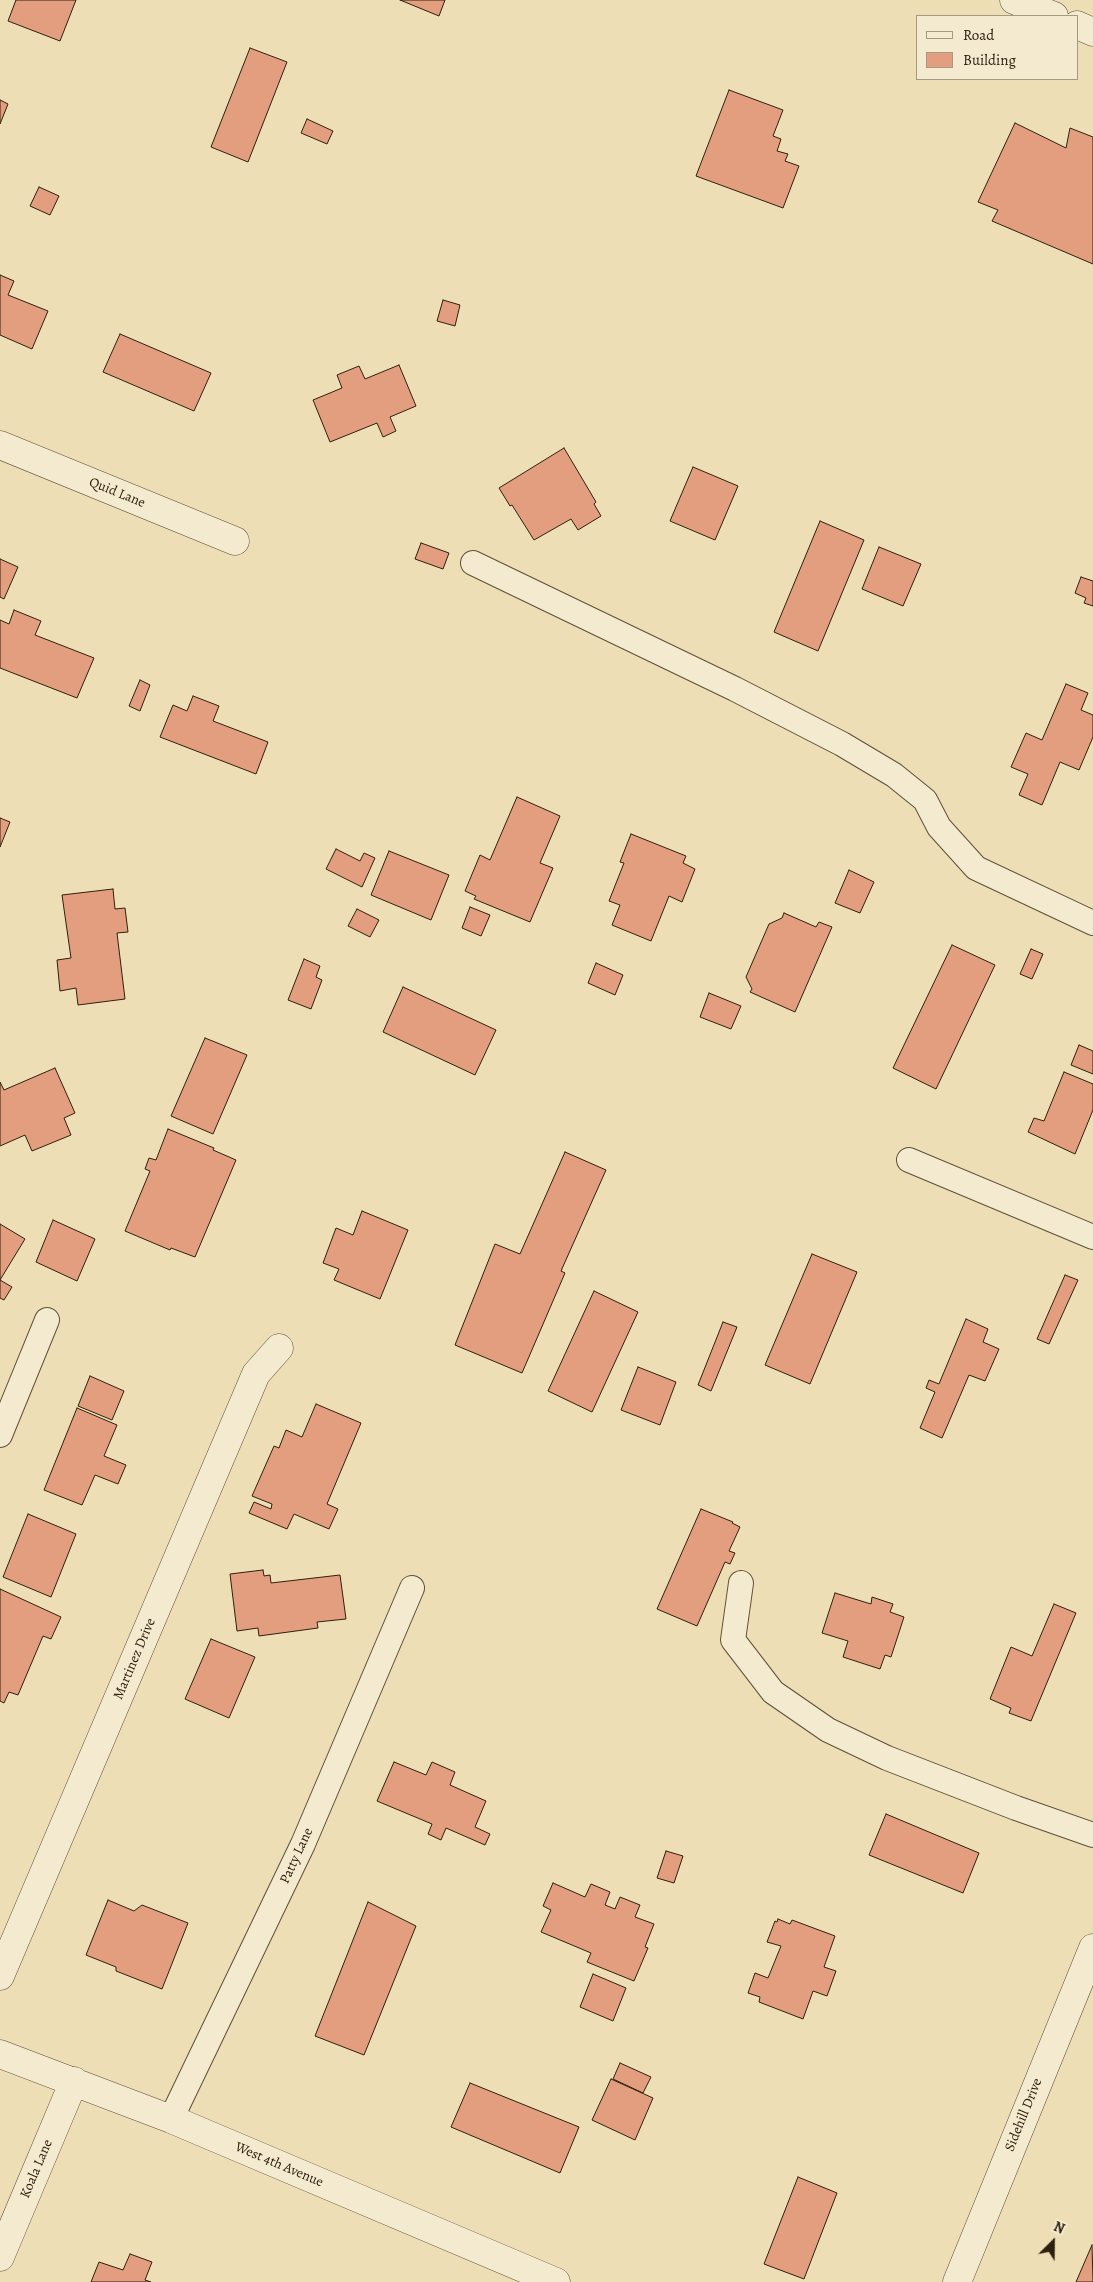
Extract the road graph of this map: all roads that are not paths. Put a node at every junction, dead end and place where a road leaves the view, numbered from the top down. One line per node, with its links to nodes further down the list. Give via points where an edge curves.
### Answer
1 (1014, 0): 2 (street)
2 (1052, 15)
3 (1078, 25): 4 (street)
4 (1093, 32)
5 (0, 445): 6 (street, Quid Lane)
6 (234, 541)
7 (474, 563): 8 (lane, via 736,689 842,744 894,775 924,800 938,827 976,868)
8 (1093, 923)
9 (909, 1160): 10 (lane)
10 (1093, 1237)
11 (47, 1320): 13 (lane)
12 (279, 1348): 18 (street, Martinez Drive, via 256,1374)
13 (0, 1435)
14 (741, 1584): 16 (lane, via 732,1640 773,1692 828,1730 887,1758)
15 (412, 1588): 21 (lane, Patty Lane, via 303,1844)
16 (1093, 1835)
17 (1093, 1948): 24 (street, Sidehill Drive)
18 (0, 1976)
19 (0, 2054): 20 (street, West 4th Avenue)
20 (74, 2081): 21 (street, West 4th Avenue); 22 (street, Koala Lane)
21 (171, 2119): 23 (street, West 4th Avenue)
22 (0, 2258)
23 (556, 2282)
24 (957, 2282)

